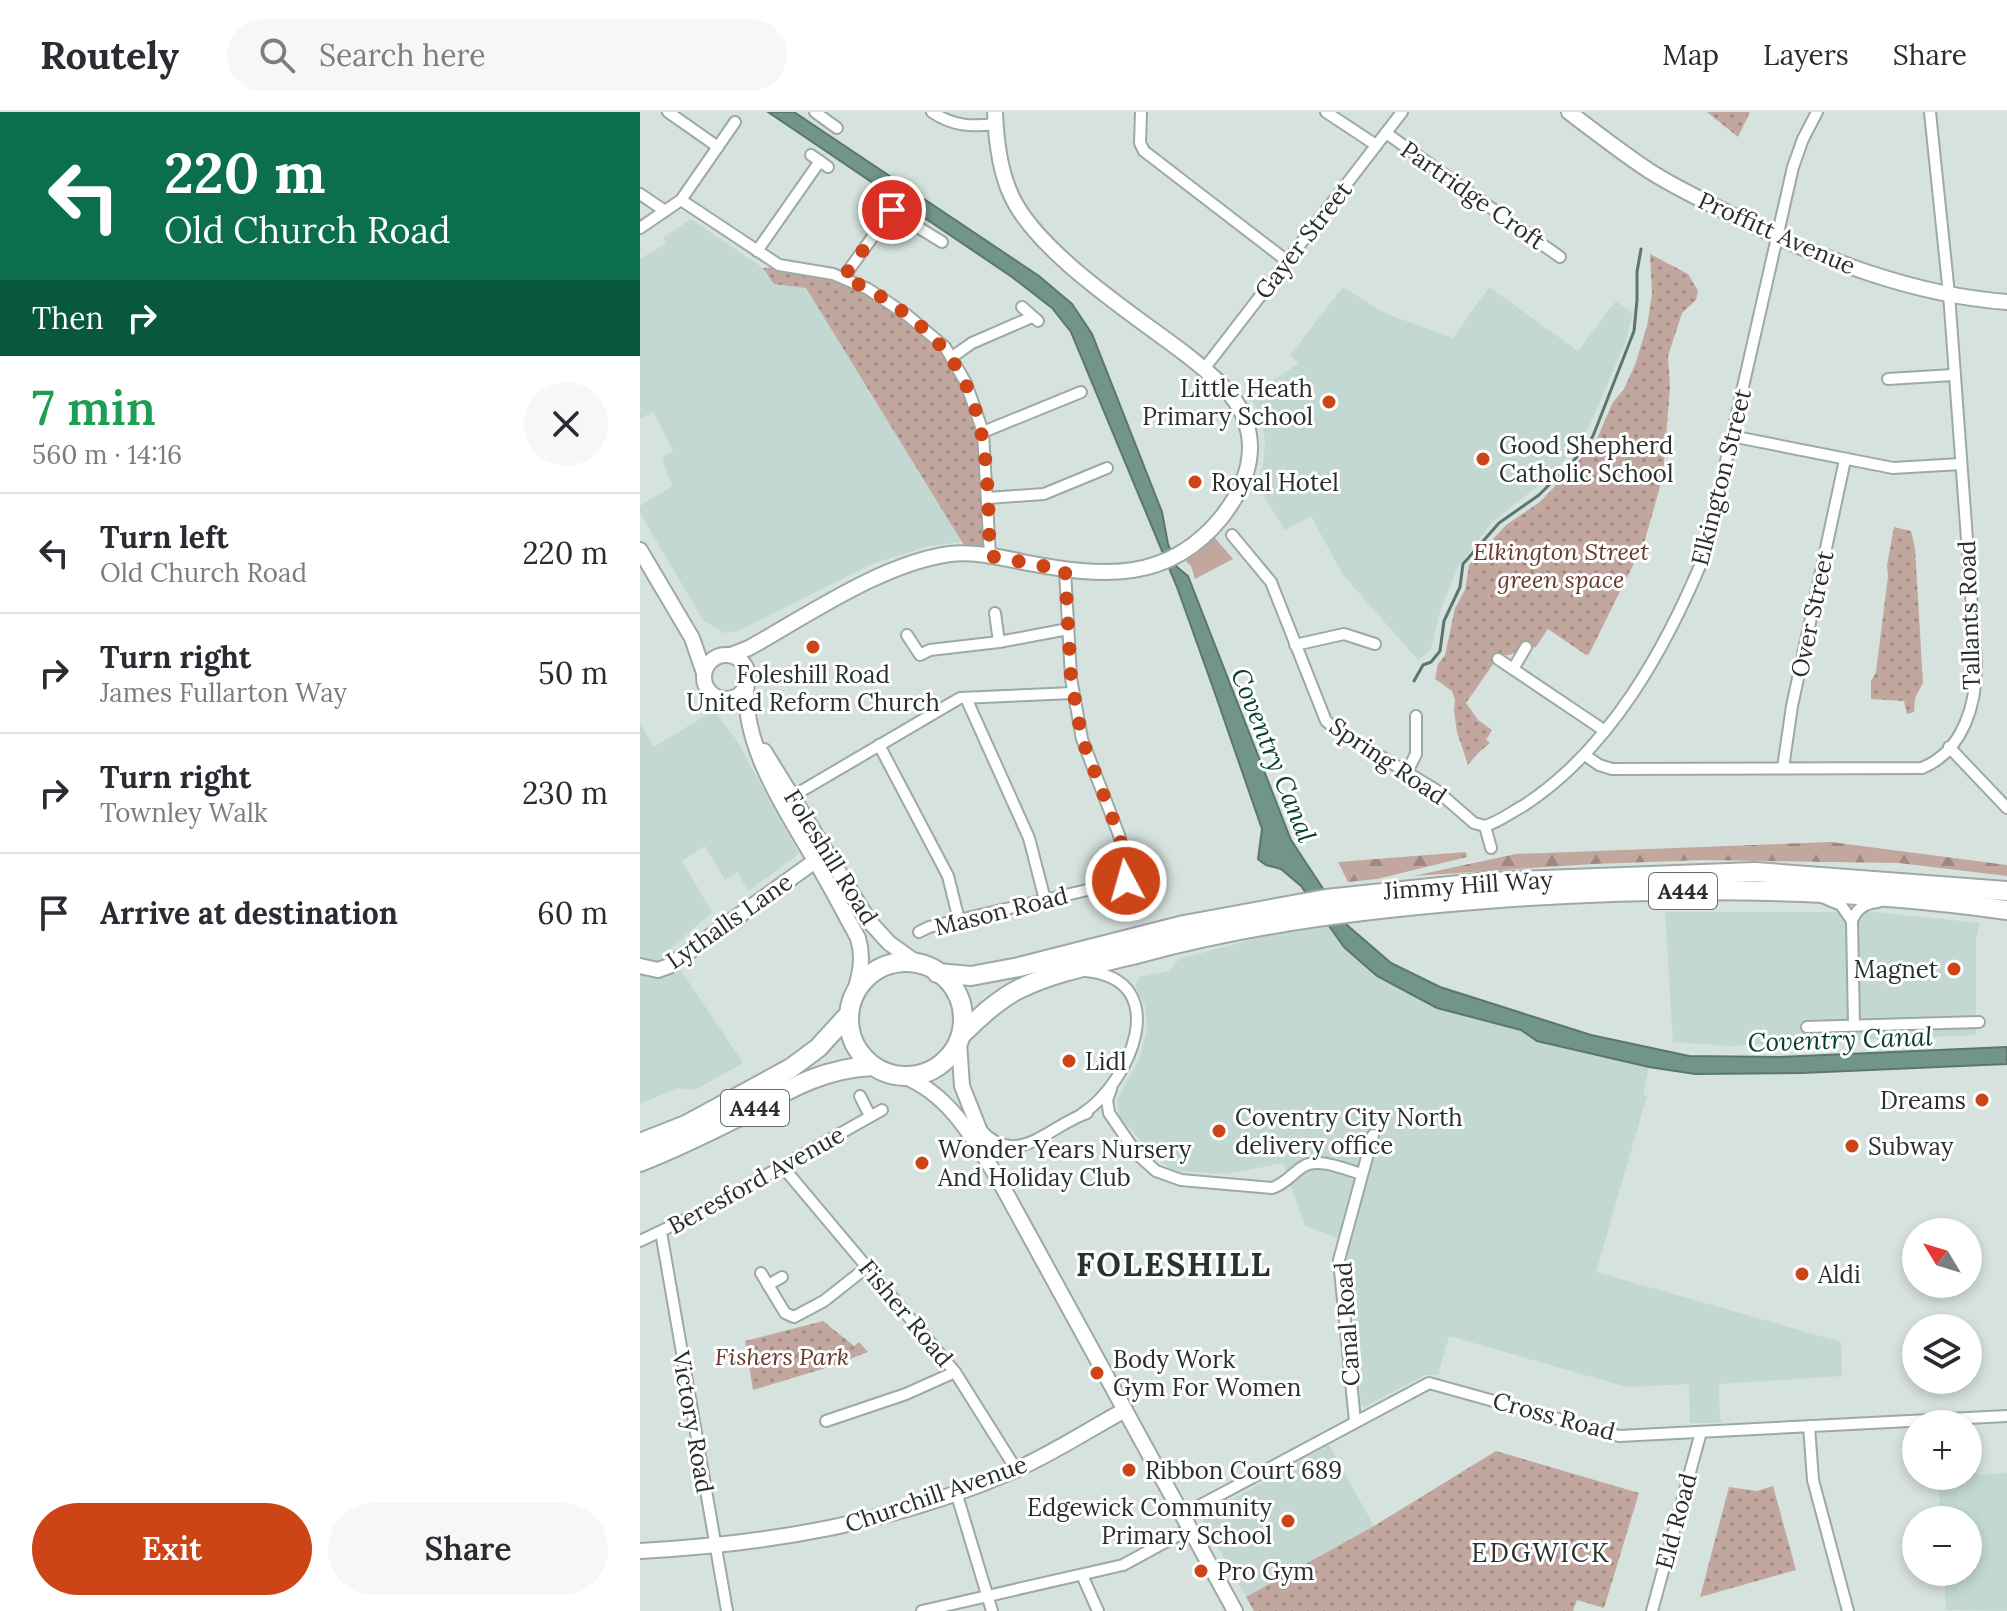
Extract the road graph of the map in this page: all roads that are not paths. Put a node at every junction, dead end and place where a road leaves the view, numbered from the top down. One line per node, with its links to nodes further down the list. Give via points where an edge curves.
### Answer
1 (668, 112): 15 (street)
2 (815, 112): 12 (street)
3 (932, 112): 10 (street, via 968,127)
4 (1141, 112): 27 (street, via 1144,151)
5 (1326, 112): 14 (street)
6 (1402, 112): 13 (street, Gayer Street)
7 (1569, 112): 23 (main road, Proffitt Avenue, via 1668,182)
8 (1817, 112): 23 (street, Elkington Street, via 1797,154)
9 (1930, 112): 29 (street, Tallants Road)
10 (995, 118): 33 (main road, via 1005,180 1029,223 1066,262)
11 (735, 122): 15 (street)
12 (837, 128)
13 (1386, 133): 14 (street, Gayer Street); 26 (street, Partridge Croft)
14 (1376, 145): 27 (street, Gayer Street)
15 (718, 147): 19 (street)
16 (820, 161): 25 (street)
17 (640, 194): 21 (street)
18 (869, 197): 20 (street)
19 (681, 200): 21 (street); 25 (street)
20 (892, 210): 24 (street); 28 (street)
21 (665, 211): 22 (street)
22 (640, 228)
23 (1779, 238): 29 (main road, Proffitt Avenue, via 1856,269); 38 (street, Elkington Street)
24 (942, 242)
25 (757, 251): 28 (street, via 785,268)
26 (1560, 257)
27 (1287, 261): 33 (street, Gayer Street)
28 (843, 278): 32 (street, via 907,315)
29 (1949, 294): 30 (main road, Proffitt Avenue); 34 (street, Tallants Road)
30 (2007, 302)
31 (1022, 307): 32 (street, via 1035,319 972,343)
32 (952, 357): 37 (street)
33 (1204, 369): 46 (main road, via 1234,398 1249,431 1248,468 1238,494 1213,527 1167,560 1132,571)
34 (1953, 375): 35 (street); 40 (street, Tallants Road)
35 (1888, 379)
36 (1081, 392): 37 (street)
37 (983, 432): 42 (street)
38 (1731, 436): 39 (street); 66 (street, Elkington Street, via 1697,575 1640,680)
39 (1845, 460): 40 (street, via 1893,468); 71 (street, Over Street)
40 (1961, 464): 69 (street, Tallants Road, via 1976,681 1969,715)
41 (1107, 468): 42 (street, via 1051,492)
42 (988, 498): 45 (street)
43 (1232, 535): 54 (street, Spring Road, via 1271,582)
44 (640, 550): 51 (main road)
45 (990, 556): 46 (main road); 50 (main road, via 952,554 900,567)
46 (1065, 570): 48 (street)
47 (995, 613): 52 (street)
48 (1068, 629): 52 (street); 61 (street)
49 (907, 635): 52 (street, via 920,655)
50 (769, 637): 56 (main road); 60 (main road)
51 (692, 638): 56 (main road); 59 (main road)
52 (999, 642)
53 (1375, 644): 54 (street, via 1344,634)
54 (1295, 645): 72 (street, Spring Road, via 1326,721)
55 (1526, 647): 58 (street)
56 (730, 655): 59 (main road, via 717,656); 60 (main road, via 745,665)
57 (1498, 659): 58 (street)
58 (1513, 669): 66 (street)
59 (704, 673): 63 (main road, via 713,695)
60 (748, 679): 63 (main road, via 743,691); 65 (main road, Foleshill Road)
61 (1073, 693): 62 (street); 80 (street, Mason Road, via 1082,739 1119,835 1128,879)
62 (966, 698): 68 (street); 80 (street, via 1029,838)
63 (727, 699): 65 (main road, Foleshill Road)
64 (1416, 716): 72 (street, via 1416,754)
65 (749, 722): 67 (main road, Foleshill Road)
66 (1605, 731): 70 (street, Elkington Street)
67 (756, 741): 73 (main road, Foleshill Road); 77 (main road, Foleshill Road, via 764,767)
68 (879, 745): 73 (street); 84 (street, via 948,876)
69 (1949, 747): 71 (street, Tallants Road, via 1922,768); 74 (street)
70 (1585, 755): 71 (street, Tallants Road, via 1612,769); 75 (street, Elkington Street, via 1540,795)
71 (1783, 768)
72 (1407, 772): 75 (street, Spring Road)
73 (793, 796): 87 (main road, Foleshill Road, via 869,921)
74 (2007, 808)
75 (1485, 826): 76 (street)
76 (1491, 848)
77 (815, 861): 88 (main road, Lythalls Lane, via 669,966); 91 (main road, Foleshill Road, via 862,949)
78 (2007, 891): 82 (highway, Jimmy Hill Way / A444, via 1755,872 1488,882 1345,896)
79 (1803, 893): 81 (highway, Jimmy Hill Way / A444); 82 (highway, Jimmy Hill Way / A444, via 1574,893 1359,911); 85 (street, Jimmy Hill Way, via 1831,899)
80 (1045, 900): 84 (street, Mason Road)
81 (1940, 901): 83 (highway, Jimmy Hill Way / A444); 85 (street, Jimmy Hill Way, via 1873,902 1858,910)
82 (1308, 910): 89 (highway, Jimmy Hill Way / A444); 90 (highway, Jimmy Hill Way / A444, via 1171,928 971,976)
83 (2007, 910)
84 (959, 920): 86 (street, Mason Road)
85 (1852, 921): 94 (street)
86 (919, 932)
87 (917, 963): 90 (highway); 91 (highway, via 884,966)
88 (640, 966)
89 (1068, 972): 96 (highway, Jimmy Hill Way / A444, via 1008,995); 99 (street, via 1102,973 1126,990 1136,1011 1135,1039)
90 (937, 973): 96 (highway, via 958,998)
91 (854, 994): 92 (highway)
92 (849, 1014): 97 (highway, via 854,1042); 107 (highway, A444, via 791,1068 686,1125)
93 (1979, 1022): 94 (street)
94 (1854, 1025): 95 (street)
95 (1807, 1027)
96 (960, 1038): 98 (highway, via 934,1069); 105 (main road, via 960,1078)
97 (873, 1066): 98 (highway); 108 (highway, A444, via 823,1073)
98 (903, 1076): 111 (main road, via 950,1108)
99 (1111, 1089): 102 (street); 103 (street)
100 (860, 1096): 104 (street, Beresford Avenue)
101 (882, 1110): 104 (street, Beresford Avenue)
102 (1109, 1113): 103 (street); 110 (street, via 1144,1161 1172,1178 1272,1188 1317,1163)
103 (1082, 1114): 105 (street, via 1015,1147 991,1139)
104 (870, 1116): 109 (street, Beresford Avenue)
105 (977, 1125): 111 (main road)
106 (1373, 1135): 110 (street, Canal Road)
107 (640, 1143)
108 (640, 1162)
109 (782, 1166): 112 (street, Beresford Avenue); 114 (street, Fisher Road)
110 (1362, 1174): 122 (street, Canal Road, via 1339,1260)
111 (1000, 1182): 119 (main road)
112 (661, 1232): 113 (street, Beresford Avenue); 129 (street, Victory Road)
113 (640, 1241)
114 (867, 1267): 117 (street, via 794,1317 785,1313); 118 (street, Fisher Road)
115 (761, 1273): 117 (street)
116 (782, 1277): 117 (street)
117 (768, 1285)
118 (955, 1372): 121 (street); 125 (street, Fisher Road)
119 (1125, 1410): 125 (main road, Churchill Avenue); 127 (main road)
120 (2007, 1416): 123 (street, Cross Road)
121 (826, 1421)
122 (1355, 1421): 124 (street, Cross Road, via 1433,1383 1619,1436); 127 (street, Cross Road)
123 (1809, 1426): 124 (street, Cross Road); 139 (street, via 1813,1480)
124 (1701, 1432): 138 (street, Eld Road)
125 (1016, 1469): 126 (main road, Churchill Avenue)
126 (956, 1492): 129 (main road, Churchill Avenue, via 827,1531); 132 (street)
127 (1184, 1514): 128 (main road)
128 (1191, 1528): 131 (street, via 1123,1565); 137 (main road)
129 (715, 1546): 130 (main road, Churchill Avenue); 133 (street, Victory Road)
130 (640, 1551)
131 (1082, 1575): 132 (street); 136 (street)
132 (987, 1596): 134 (street); 135 (street)
133 (727, 1611)
134 (922, 1611)
135 (992, 1611)
136 (1098, 1611)
137 (1235, 1611)
138 (1652, 1611)
139 (1848, 1611)

